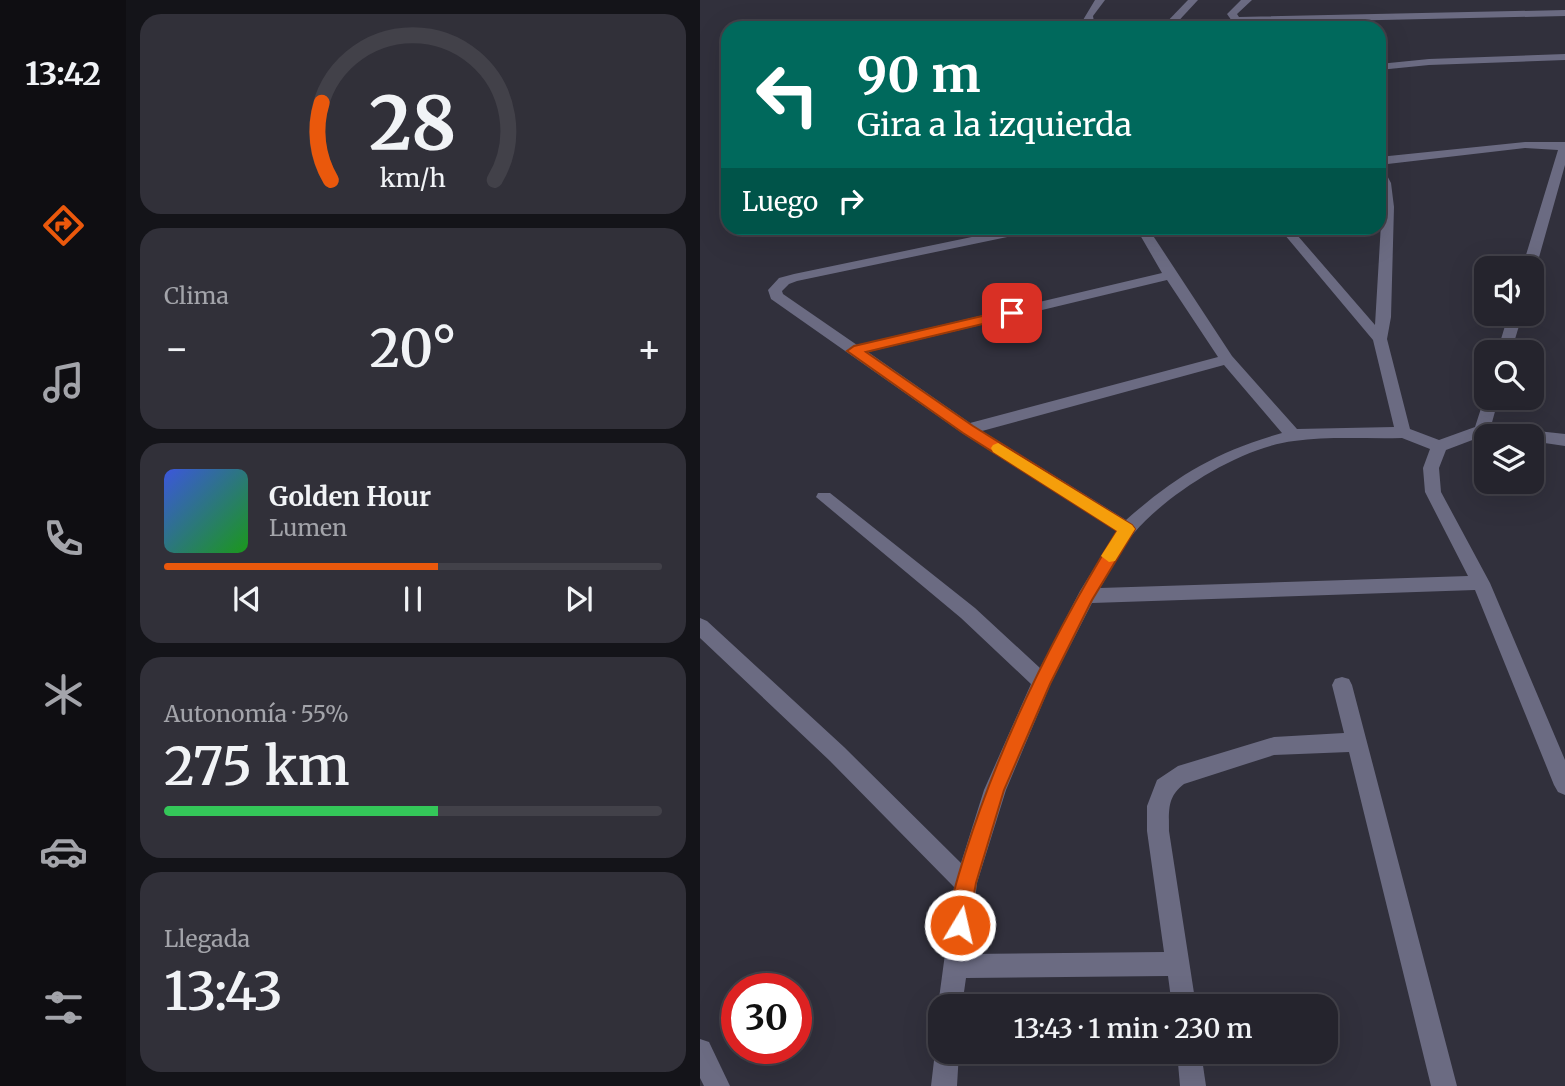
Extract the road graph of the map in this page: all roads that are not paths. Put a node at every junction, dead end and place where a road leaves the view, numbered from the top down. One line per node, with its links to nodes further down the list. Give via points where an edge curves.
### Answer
1 (1100, 0): 5 (street, via 1089,12)
2 (1193, 0): 6 (street)
3 (1247, 0): 7 (street, via 1232,14)
4 (1565, 13): 8 (street)
5 (1088, 21)
6 (1173, 21)
7 (1237, 21)
8 (1328, 21)
9 (1565, 57): 10 (street)
10 (1386, 66)
11 (1565, 146): 12 (street, via 1525,145); 17 (street)
12 (1386, 160)
13 (1386, 191): 19 (street)
14 (998, 235): 20 (street, via 779,284 776,296)
15 (1146, 235): 18 (street)
16 (1291, 235): 19 (street)
17 (1533, 256)
18 (1170, 275): 20 (street); 21 (street)
19 (1380, 339): 23 (street)
20 (854, 351): 22 (street)
21 (1227, 359): 22 (street); 25 (street)
22 (968, 429): 30 (street)
23 (1403, 432): 25 (street); 28 (street)
24 (1474, 433): 28 (street)
25 (1293, 435): 30 (street, via 1245,449 1202,470)
26 (1544, 437): 27 (street)
27 (1565, 440)
28 (1439, 446): 31 (street, via 1430,468 1433,492)
29 (824, 497): 34 (street, via 968,613)
30 (1127, 529): 32 (street)
31 (1481, 583): 32 (street); 37 (street)
32 (1086, 596): 34 (street)
33 (700, 626): 38 (street)
34 (1042, 682): 38 (street, via 995,790)
35 (1342, 685): 36 (street)
36 (1357, 742): 39 (street, via 1274,746 1178,776 1164,787 1158,831); 49 (street)
37 (1565, 785)
38 (966, 883): 40 (street)
39 (1179, 964): 40 (street); 42 (street)
40 (954, 966): 41 (street)
41 (951, 994)
42 (1183, 994)
43 (700, 1051): 46 (street)
44 (946, 1064): 47 (street)
45 (1191, 1064): 48 (street)
46 (717, 1086)
47 (944, 1086)
48 (1194, 1086)
49 (1444, 1086)

